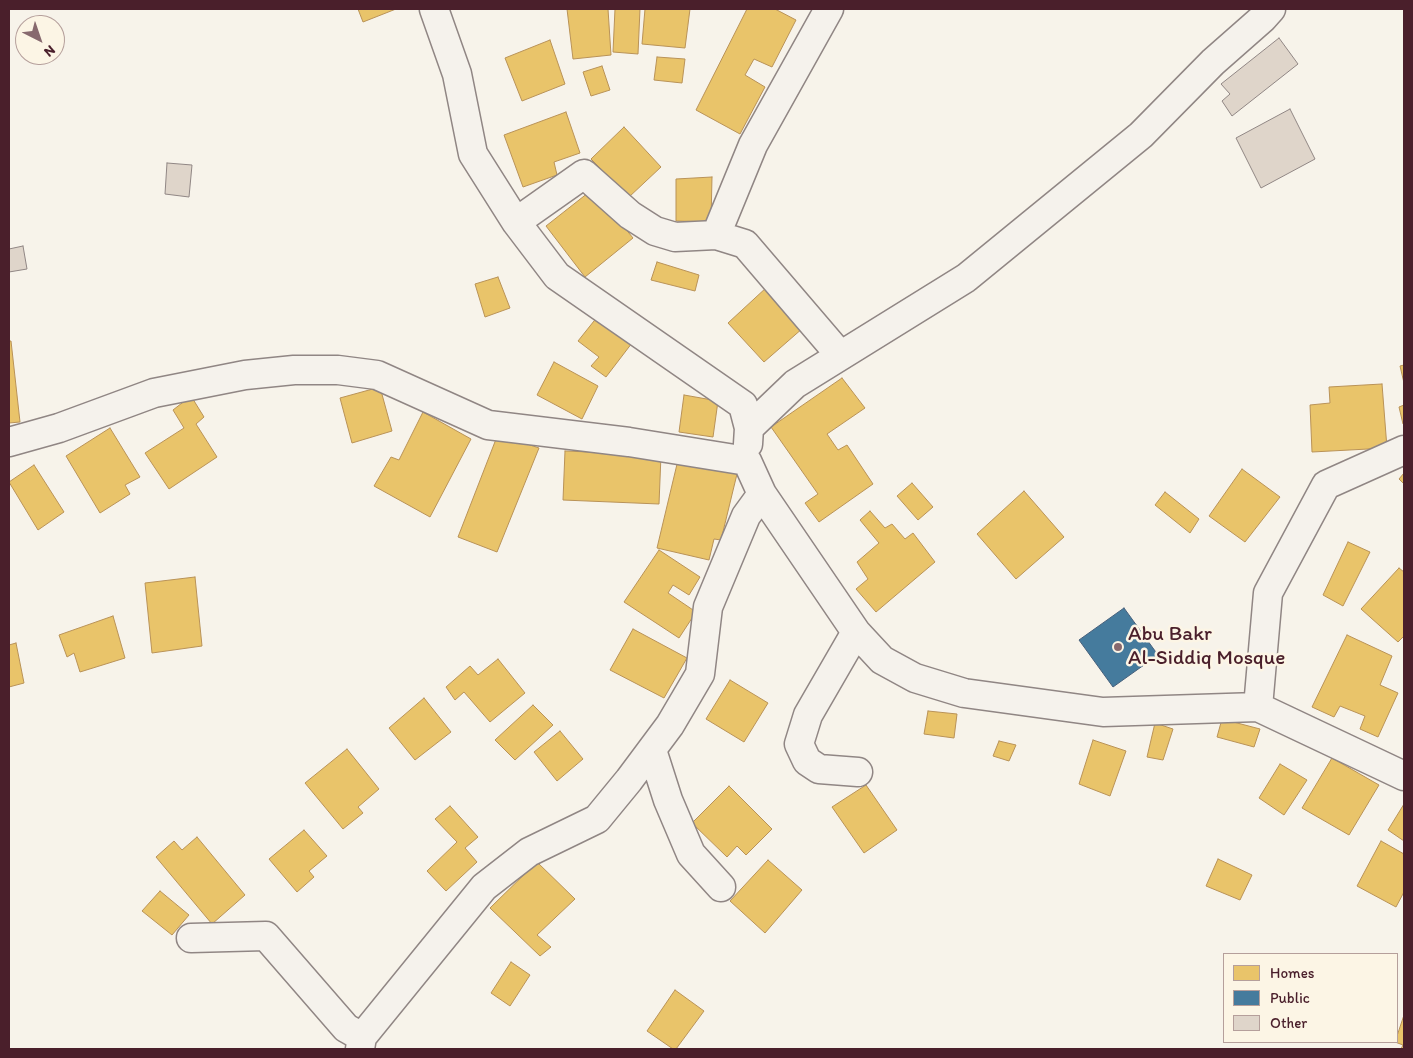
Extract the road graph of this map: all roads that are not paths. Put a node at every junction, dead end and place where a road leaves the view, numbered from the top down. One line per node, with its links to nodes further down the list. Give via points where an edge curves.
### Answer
1 (434, 9): 4 (street, via 458,74 473,154)
2 (829, 9): 5 (street, via 752,145)
3 (1271, 9): 6 (street, via 1141,135 966,278)
4 (516, 222): 5 (street, via 584,174 630,215 655,231 675,237); 7 (street, via 557,276 742,405)
5 (716, 235): 6 (street, via 745,244)
6 (840, 355): 7 (street, via 795,384)
7 (749, 428): 10 (street)
8 (9, 442): 10 (street, via 59,428 154,393 246,375 338,370 377,375 488,425)
9 (1404, 450): 13 (street, via 1326,485 1268,593)
10 (748, 461): 11 (street)
11 (762, 494): 12 (street); 14 (street, via 746,516 708,607 700,674)
12 (856, 632): 13 (street, via 882,660 915,678 964,693 1103,712); 15 (street, via 808,715 799,744 807,761 819,769)
13 (1258, 707): 16 (street)
14 (652, 750): 17 (street, via 668,800 691,854); 19 (street, via 596,819 530,852 484,887)
15 (858, 772)
16 (1404, 776)
17 (721, 887)
18 (192, 938): 19 (street, via 266,936)
19 (361, 1043)

